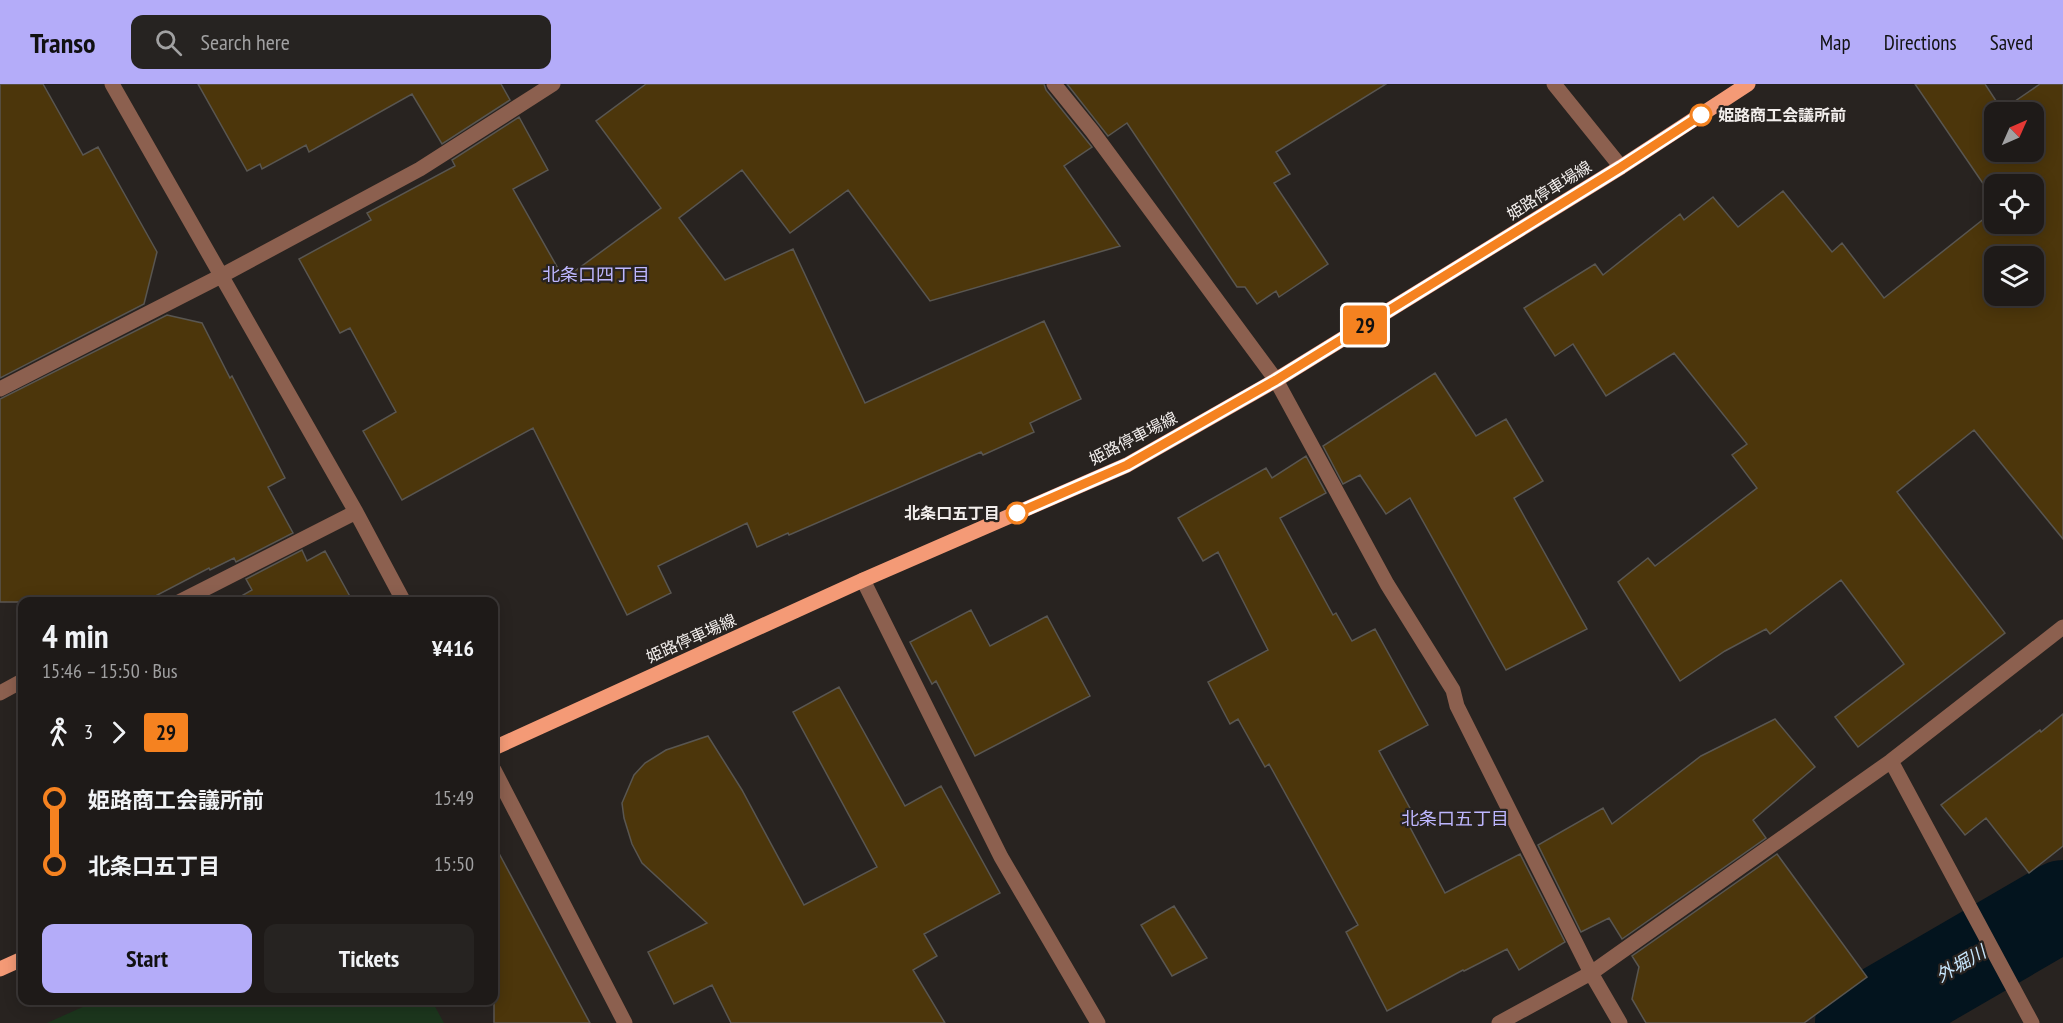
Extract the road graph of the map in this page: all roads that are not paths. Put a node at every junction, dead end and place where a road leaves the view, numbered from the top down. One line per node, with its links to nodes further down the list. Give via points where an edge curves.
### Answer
1 (112, 84): 7 (street)
2 (1054, 84): 8 (street)
3 (1554, 84): 6 (street)
4 (1749, 84): 6 (main road, 姫路停車場線)
5 (544, 87): 7 (street, via 420,170)
6 (1621, 167): 8 (main road, 姫路停車場線)
7 (221, 276): 9 (street); 10 (street)
8 (1276, 380): 11 (main road, 姫路停車場線, via 1127,465); 22 (street, via 1387,584 1453,690 1456,706)
9 (0, 389)
10 (356, 512): 12 (street); 13 (street)
11 (863, 580): 17 (main road, 姫路停車場線); 24 (street, via 1001,857)
12 (189, 597)
13 (401, 597)
14 (2063, 627): 18 (street)
15 (18, 683): 16 (street)
16 (0, 693)
17 (498, 746)
18 (1891, 761): 22 (street); 27 (street)
19 (498, 778): 23 (street)
20 (18, 961): 21 (main road)
21 (0, 969)
22 (1592, 973): 25 (street); 26 (street)
23 (625, 1023)
24 (1098, 1023)
25 (1499, 1023)
26 (1620, 1023)
27 (2032, 1023)

